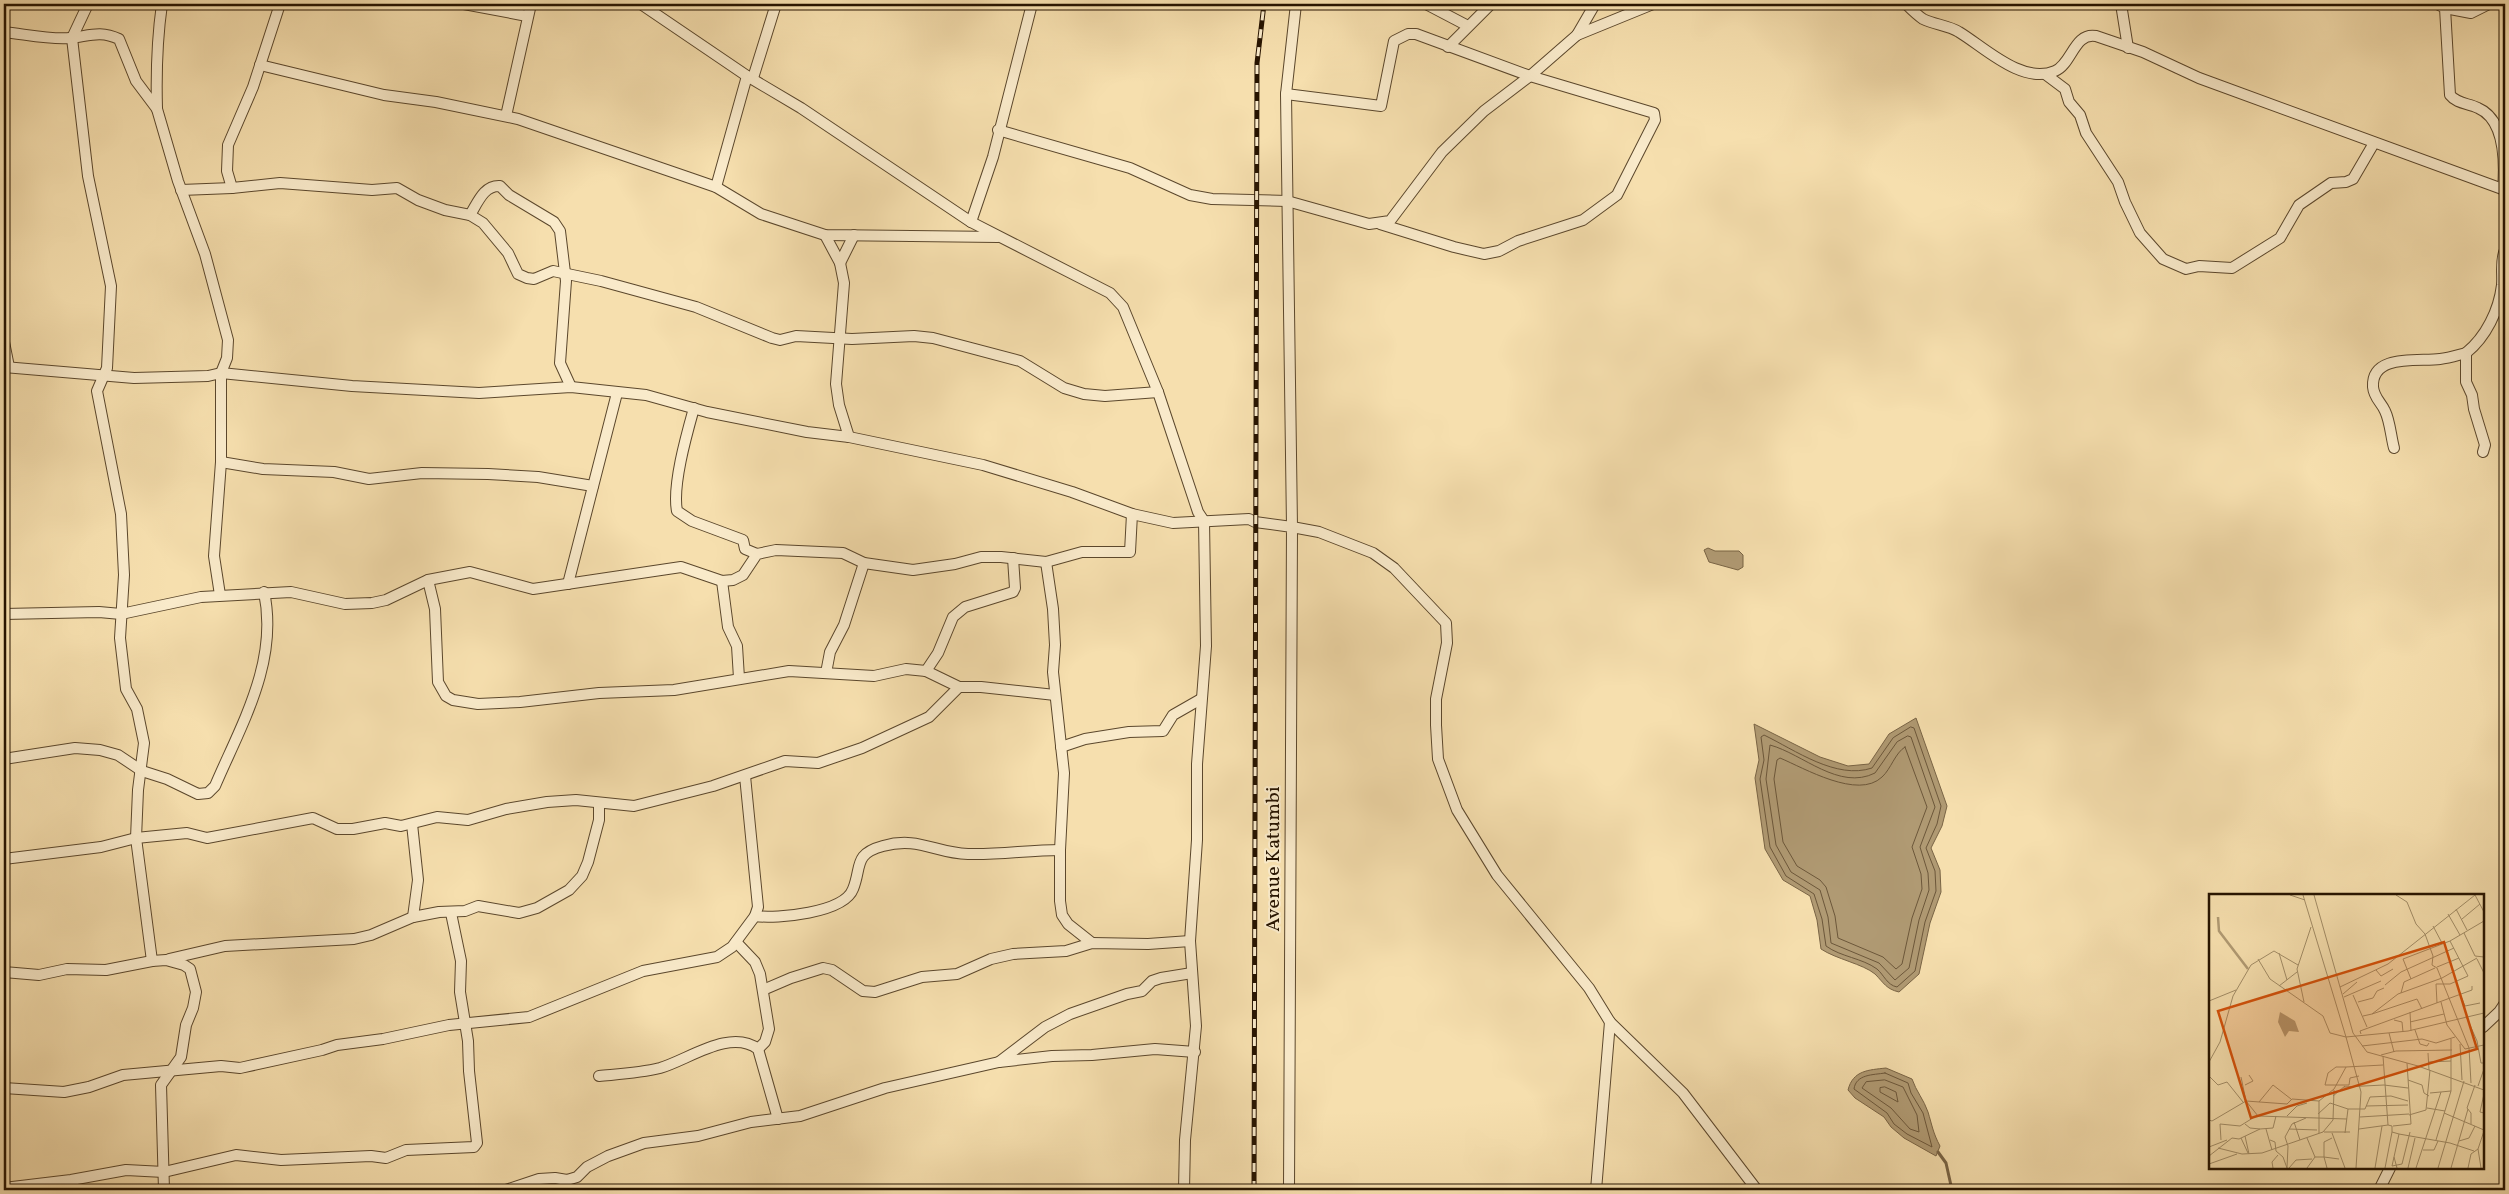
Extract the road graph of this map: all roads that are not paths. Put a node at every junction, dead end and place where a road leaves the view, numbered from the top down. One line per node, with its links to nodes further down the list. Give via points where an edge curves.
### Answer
1 (88, 4): 22 (street)
2 (162, 4): 30 (street, via 156,57)
3 (280, 4): 25 (street)
4 (464, 4): 18 (street)
5 (531, 4): 18 (street)
6 (641, 4): 28 (street)
7 (776, 4): 28 (street)
8 (1032, 4): 32 (street)
9 (1296, 4): 29 (street, Avenue Katumbi)
10 (1426, 4): 19 (street)
11 (1491, 4): 19 (street)
12 (1595, 4): 21 (street)
13 (1653, 4): 21 (street)
14 (1906, 4): 26 (street, via 1923,18 1959,31 2008,65)
15 (2121, 4): 24 (street)
16 (2489, 4): 17 (street, via 2471,13)
17 (2441, 6): 39 (street, via 2450,94 2454,99 2478,108 2494,123 2505,165)
18 (527, 16): 31 (street)
19 (1468, 26): 23 (street)
20 (4, 32): 22 (street)
21 (1578, 35): 27 (street)
22 (72, 38): 30 (street, via 91,33 120,39 136,81); 55 (street, via 88,176 111,286 107,368)
23 (1448, 47): 27 (street); 29 (street, via 1416,34 1394,40 1381,106)
24 (2128, 48): 26 (street, via 2096,36 2086,36 2067,62); 33 (street)
25 (260, 65): 31 (street, via 384,95); 34 (street, via 228,146)
26 (2045, 74): 33 (street, via 2065,89 2086,133 2116,176 2140,233 2163,260 2186,269 2199,266 2232,268 2280,238 2299,205 2331,183 2353,179)
27 (1530, 76): 43 (street, via 1484,111 1442,152 1390,221); 43 (street, via 1654,113 1655,120 1617,195 1583,220 1484,254)
28 (750, 77): 35 (street); 42 (street)
29 (1286, 94): 40 (street, Avenue Katumbi)
30 (156, 109): 38 (street)
31 (506, 116): 35 (street)
32 (998, 130): 40 (street, via 1130,168 1190,195 1221,200); 42 (street, via 993,157)
33 (2374, 143): 39 (street)
34 (228, 170): 36 (street); 37 (street)
35 (716, 187): 45 (street, via 761,214)
36 (232, 188): 37 (street); 41 (street, via 280,183 372,190 397,188 437,207)
37 (217, 189): 38 (street)
38 (181, 190): 54 (street, via 205,254 228,340 227,358)
39 (2504, 190)
40 (1288, 201): 43 (street, via 1369,224); 67 (street, Avenue Katumbi)
41 (470, 215): 49 (street, via 494,234 518,274 534,279 553,271); 49 (street, via 485,192 493,186 500,186 554,222 560,232)
42 (971, 222): 46 (street)
43 (1380, 224)
44 (854, 235): 45 (street); 46 (street); 48 (street)
45 (825, 236): 48 (street)
46 (1001, 237): 57 (street, via 1110,293 1123,307)
47 (2505, 250): 52 (street, via 2496,310)
48 (840, 263): 50 (street, via 844,282)
49 (565, 274): 50 (street, via 696,306 780,340 796,336); 56 (street, via 565,321 560,363)
50 (840, 338): 57 (street, via 933,338 1020,361 1064,388 1084,394 1105,396); 60 (street, via 836,384)
51 (4, 342): 53 (street)
52 (2466, 354): 61 (street, via 2397,361 2385,365 2375,376 2373,386 2377,402 2385,410); 62 (street, via 2466,382 2486,446)
53 (6, 367): 55 (street)
54 (221, 373): 55 (street, via 161,379); 56 (street, via 352,386 479,393); 63 (street)
55 (103, 376): 78 (street, via 97,391 121,514 124,575)
56 (572, 387): 58 (street)
57 (1158, 392): 66 (street, via 1198,512)
58 (617, 393): 59 (street, via 646,396); 64 (street)
59 (694, 408): 60 (street, via 807,432); 68 (street, via 681,463 677,511 692,521 743,540 745,549)
60 (849, 437): 65 (street, via 983,465)
61 (2394, 448)
62 (2483, 452)
63 (221, 462): 64 (street, via 263,469 334,472 369,479 422,473 488,474 538,477); 76 (street, via 214,556)
64 (593, 486): 74 (street)
65 (1132, 514): 66 (street, via 1173,523); 70 (street, via 1130,552 1082,552)
66 (1204, 521): 67 (street, via 1249,519); 84 (street, via 1206,646)
67 (1292, 527): 106 (street, via 1319,532 1373,553 1394,568 1446,623 1447,643 1436,699 1438,759 1457,810 1497,875 1589,988); 123 (street, Avenue Katumbi)
68 (757, 554): 71 (street, via 776,550 843,553); 73 (street, via 743,575)
69 (1014, 558): 70 (street); 71 (street, via 980,557 913,570); 79 (street, via 1013,592 965,607 952,617 938,653)
70 (1046, 562): 83 (street, via 1056,645)
71 (864, 564): 80 (street, via 844,625 830,652)
72 (428, 580): 74 (street, via 470,572 533,589); 75 (street, via 386,600 372,603 345,604 291,592); 81 (street, via 436,609 438,682 446,696 453,700 478,704 520,702 600,693 674,690)
73 (722, 581): 74 (street, via 681,567); 81 (street, via 726,619 737,646)
74 (568, 584)
75 (264, 592): 76 (street); 87 (street, via 268,622 259,683 215,786 208,793 198,794)
76 (220, 595): 78 (street)
77 (4, 614): 78 (street)
78 (121, 614): 87 (street, via 120,638 126,689 137,709 144,743)
79 (926, 671): 80 (street, via 906,669 874,676); 82 (street)
80 (826, 673): 81 (street, via 775,672)
81 (740, 678)
82 (959, 687): 83 (street); 88 (street, via 929,717 862,748 818,763 785,761)
83 (1054, 696): 85 (street)
84 (1201, 699): 85 (street, via 1173,715 1163,731 1129,732 1085,739); 97 (street)
85 (1061, 747): 92 (street, via 1064,773)
86 (4, 759): 87 (street, via 75,748 100,750 118,755)
87 (142, 771): 91 (street)
88 (745, 776): 89 (street, via 634,806); 95 (street, via 758,892)
89 (599, 803): 90 (street, via 576,800 546,802 468,820 437,817); 94 (street, via 588,862 582,876 570,890 537,908 519,913 478,906)
90 (412, 824): 91 (street, via 385,823 337,829 312,818 208,838 187,833); 96 (street, via 418,880)
91 (136, 838): 93 (street, via 101,847); 101 (street)
92 (1060, 850): 95 (street, via 968,854 911,841 900,842 871,849 864,855 853,889 847,898 835,905 778,918); 99 (street, via 1062,915)
93 (4, 859)
94 (451, 913): 96 (street); 107 (street, via 461,961 460,992)
95 (755, 916): 98 (street)
96 (413, 917): 100 (street, via 371,936 354,939 225,946)
97 (1190, 941): 99 (street); 103 (street)
98 (736, 942): 104 (street, via 755,962); 107 (street, via 717,957 644,971 529,1017)
99 (1092, 943): 104 (street, via 1066,951 1013,954 991,959 957,974 922,977 875,992 863,991 832,970 823,968)
100 (166, 960): 101 (street); 112 (street, via 184,964 190,969 196,992 181,1057)
101 (152, 961): 102 (street, via 106,970 67,969 39,975)
102 (4, 972)
103 (1192, 973): 110 (street); 111 (street, via 1152,981 1142,991 1070,1014 1045,1027)
104 (763, 990): 109 (street, via 769,1029 765,1042)
105 (2505, 1003): 108 (street)
106 (1610, 1022): 124 (street); 125 (street, via 1683,1093)
107 (465, 1023): 112 (street, via 337,1045 240,1068 221,1066); 117 (street, via 477,1144 474,1147 406,1150 386,1158 281,1160 236,1155)
108 (2484, 1025)
109 (758, 1049): 113 (street, via 731,1042 660,1068); 115 (street)
110 (1195, 1052): 111 (street, via 1155,1049); 122 (street, via 1185,1140)
111 (999, 1062): 115 (street, via 885,1088 800,1116)
112 (170, 1072): 114 (street, via 122,1075 89,1088 64,1092); 117 (street, via 161,1085)
113 (599, 1076)
114 (4, 1088)
115 (778, 1119): 121 (street, via 750,1122 698,1136 644,1142 608,1156 587,1167 577,1177 539,1179)
116 (2390, 1169): 126 (street)
117 (164, 1172): 119 (street, via 126,1170); 120 (street)
118 (4, 1188): 119 (street)
119 (25, 1189)
120 (164, 1190)
121 (506, 1190)
122 (1184, 1190)
123 (1289, 1190)
124 (1596, 1190)
125 (1757, 1190)
126 (2379, 1190)

